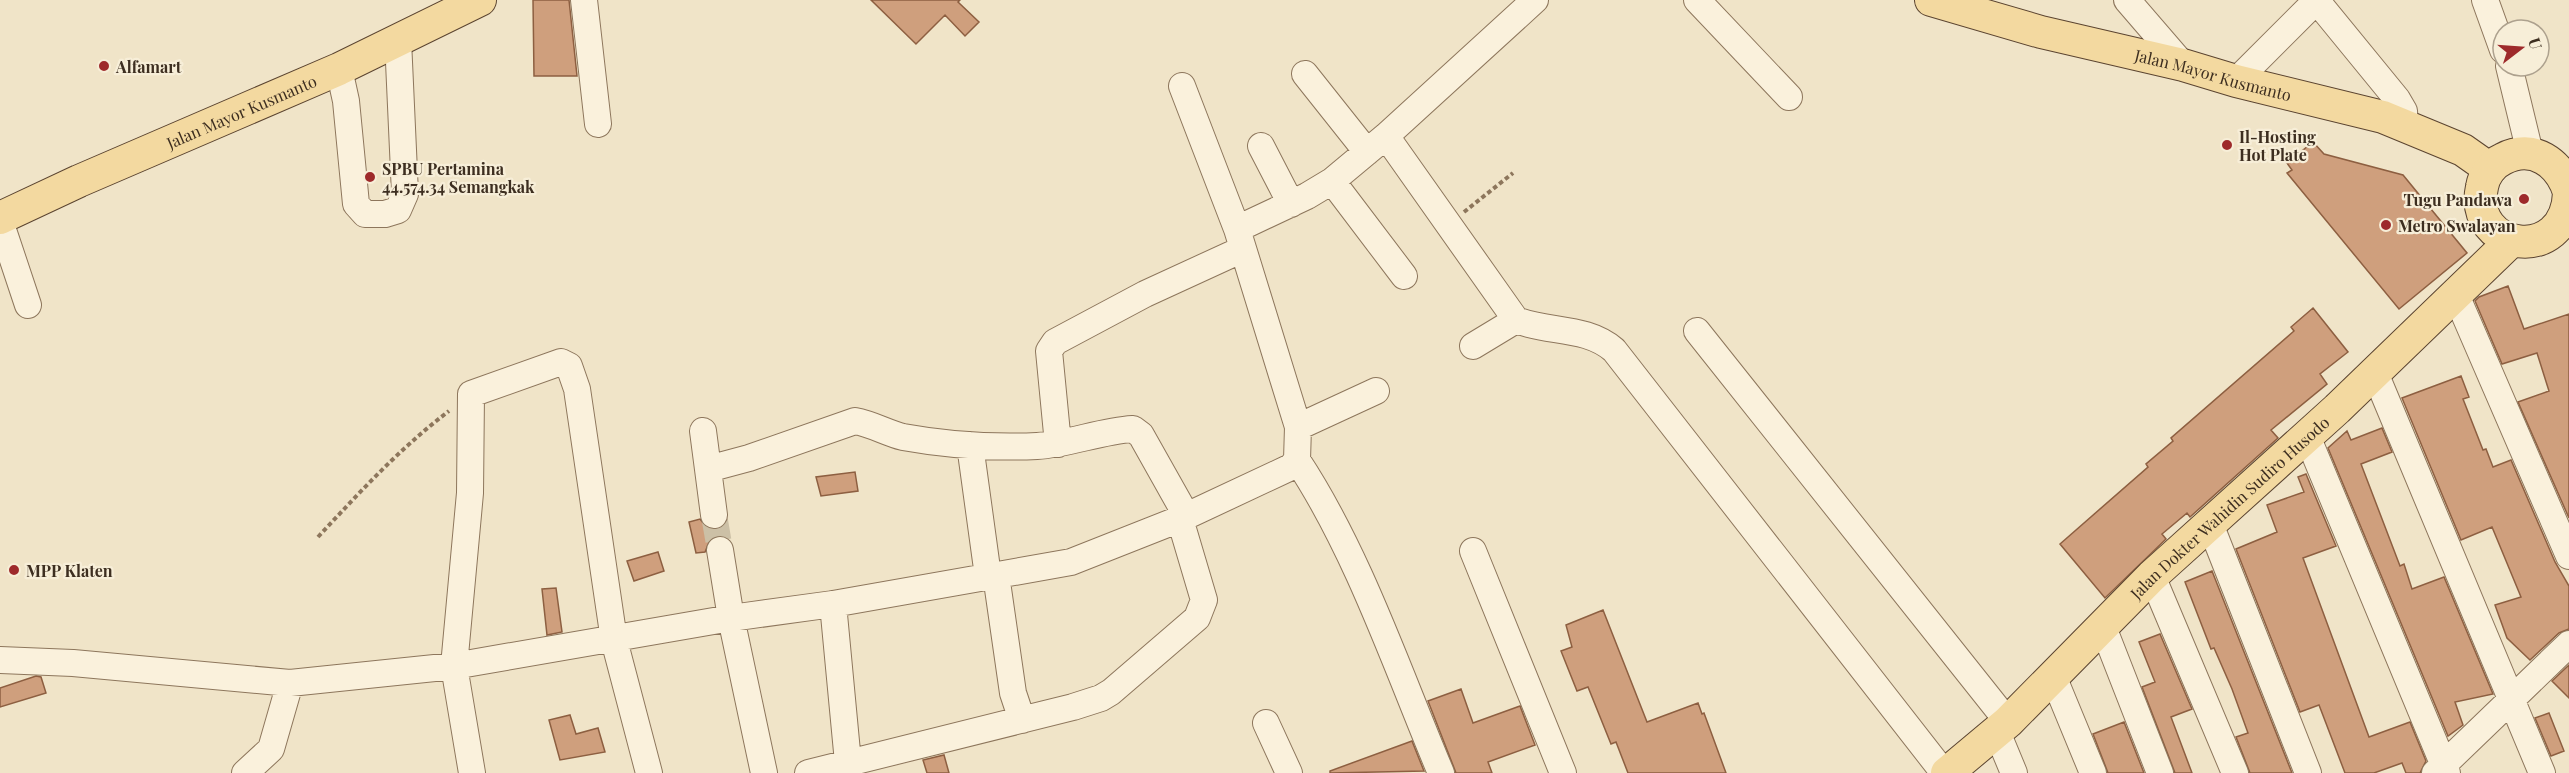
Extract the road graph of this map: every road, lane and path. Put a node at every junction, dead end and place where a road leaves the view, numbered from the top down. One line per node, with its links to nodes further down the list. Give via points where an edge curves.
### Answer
1 (480, 0): 10 (main road, Jalan Mayor Kusmanto)
2 (584, 0): 18 (street)
3 (1535, 0): 20 (street)
4 (1697, 0): 17 (street)
5 (1931, 0): 11 (main road, Jalan Mayor Kusmanto, via 2042,32)
6 (2127, 0): 11 (street)
7 (2317, 0): 15 (street); 19 (street, via 2397,99 2404,111)
8 (2486, 0): 9 (street)
9 (2492, 18)
10 (398, 40): 12 (main road, Jalan Mayor Kusmanto); 12 (street, via 405,194 398,210 365,214 356,204)
11 (2183, 65): 15 (main road, Jalan Mayor Kusmanto)
12 (339, 69): 28 (main road, Jalan Mayor Kusmanto, via 89,176)
13 (1305, 74): 20 (street)
14 (2513, 78): 22 (street)
15 (2236, 81): 19 (main road, Jalan Mayor Kusmanto, via 2383,117)
16 (1182, 86): 30 (street)
17 (1789, 97)
18 (598, 124)
19 (2405, 126): 23 (main road, Jalan Mayor Kusmanto, via 2463,150)
20 (1377, 144): 25 (street); 29 (street)
21 (1261, 146): 27 (street)
22 (2530, 153): 23 (main road, via 2508,156); 26 (main road, via 2556,166)
23 (2490, 169): 31 (main road, via 2483,181 2481,210 2498,234)
24 (1513, 173): 29 (path)
25 (1332, 182): 27 (street); 33 (street)
26 (2568, 185): 32 (main road)
27 (1291, 204): 30 (street)
28 (0, 220): 35 (street)
29 (1449, 224): 36 (street)
30 (1240, 239): 42 (street); 45 (street, via 1055,342 1049,351)
31 (2511, 240): 32 (main road); 34 (main road, Jalan Dokter Wahidin Sudiro Husodo)
32 (2562, 243)
33 (1404, 276)
34 (2456, 295): 39 (main road, Jalan Dokter Wahidin Sudiro Husodo); 55 (street)
35 (28, 306)
36 (1516, 320): 38 (street); 81 (street, via 1603,340 1614,350)
37 (1697, 331): 70 (street)
38 (1473, 346)
39 (2375, 373): 44 (main road, Jalan Dokter Wahidin Sudiro Husodo); 67 (street)
40 (1376, 391): 42 (street)
41 (471, 394): 52 (path, via 400,450); 61 (street, via 561,362 569,366 577,389); 64 (street, via 470,493)
42 (1298, 427): 47 (street)
43 (703, 431): 48 (street)
44 (2307, 436): 51 (main road, Jalan Dokter Wahidin Sudiro Husodo); 72 (street)
45 (1058, 444): 46 (street); 50 (street, via 1133,429 1142,435)
46 (970, 445): 48 (street, via 900,436 855,421); 56 (street)
47 (1297, 460): 50 (street, via 1291,467); 79 (street, via 1317,489)
48 (708, 469): 49 (street)
49 (714, 515)
50 (1183, 517): 56 (street, via 1078,560); 68 (street, via 1204,600 1197,618 1101,698)
51 (2210, 524): 57 (main road, Jalan Dokter Wahidin Sudiro Husodo); 86 (street)
52 (318, 537)
53 (720, 550): 59 (street)
54 (1473, 551): 80 (street)
55 (2569, 556)
56 (992, 575): 58 (street); 68 (street, via 1013,693)
57 (2152, 576): 60 (main road, Jalan Dokter Wahidin Sudiro Husodo); 85 (street)
58 (833, 604): 59 (street); 71 (street)
59 (731, 618): 61 (street); 76 (street)
60 (2103, 627): 65 (main road, Jalan Dokter Wahidin Sudiro Husodo); 84 (street)
61 (614, 640): 64 (street); 75 (street)
62 (2569, 644): 67 (street)
63 (0, 660): 66 (street)
64 (454, 666): 66 (street); 74 (street)
65 (2053, 676): 70 (main road, Jalan Dokter Wahidin Sudiro Husodo); 83 (street)
66 (283, 682): 73 (street, via 271,749)
67 (2512, 698): 72 (street); 87 (street)
68 (1022, 720): 71 (street)
69 (1266, 723): 78 (street)
70 (2002, 727): 81 (main road, Jalan Dokter Wahidin Sudiro Husodo); 82 (street)
71 (848, 768): 77 (street)
72 (2442, 770)
73 (245, 773)
74 (472, 773)
75 (649, 773)
76 (764, 773)
77 (808, 773)
78 (1289, 773)
79 (1441, 773)
80 (1563, 773)
81 (1945, 773)
82 (2014, 773)
83 (2092, 773)
84 (2160, 773)
85 (2235, 773)
86 (2308, 773)
87 (2542, 773)

